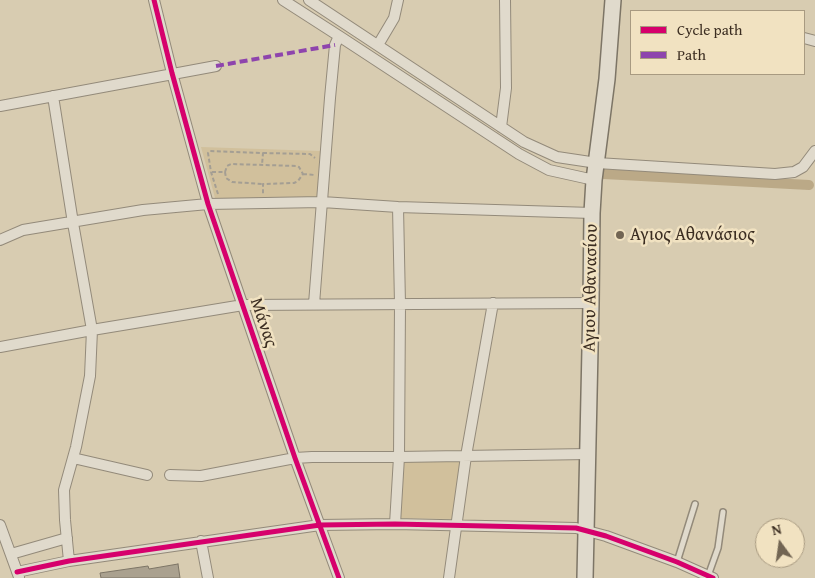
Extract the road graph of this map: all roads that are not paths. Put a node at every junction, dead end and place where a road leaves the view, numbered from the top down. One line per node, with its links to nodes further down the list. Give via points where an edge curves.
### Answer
1 (154, 0): 10 (street, Μάνας)
2 (283, 0): 7 (street)
3 (310, 0): 8 (street)
4 (398, 0): 8 (street, via 394,18)
5 (505, 0): 13 (street, via 506,88)
6 (613, 0): 15 (main road, Αγιου Αθανασίου)
7 (339, 36): 16 (street, via 518,154 549,170); 17 (street, via 330,89)
8 (378, 45): 13 (street)
9 (216, 66): 10 (street)
10 (172, 73): 11 (street); 18 (street, Μάνας)
11 (53, 96): 12 (street); 21 (street)
12 (0, 106)
13 (502, 127): 15 (street, via 547,153)
14 (815, 152): 15 (street, via 803,168 775,174)
15 (598, 163): 16 (main road, Αγιου Αθανασίου)
16 (594, 180): 20 (main road, Αγιου Αθανασίου)
17 (322, 202): 18 (street); 19 (street); 25 (street)
18 (208, 204): 21 (street, via 143,210); 27 (street, Μάνας)
19 (398, 207): 20 (street); 26 (street)
20 (592, 213): 24 (main road, Αγιου Αθανασίου)
21 (72, 223): 22 (street, via 23,230); 28 (street)
22 (0, 240)
23 (493, 302): 24 (street); 26 (street); 31 (street)
24 (591, 302): 30 (main road, Αγιου Αθανασίου)
25 (314, 304): 26 (street); 27 (street)
26 (400, 304): 32 (street)
27 (243, 305): 28 (street); 34 (street, Μάνας)
28 (92, 330): 29 (street); 33 (street, via 90,376)
29 (0, 347)
30 (588, 454): 31 (street); 43 (main road, Αγιου Αθανασίου)
31 (466, 456): 32 (street); 42 (street)
32 (399, 457): 34 (street); 39 (street)
33 (73, 458): 35 (street); 44 (street, via 64,490)
34 (295, 458): 36 (street, via 201,476); 40 (street, Μάνας)
35 (147, 475)
36 (170, 476)
37 (695, 504): 48 (lane)
38 (723, 512): 50 (lane)
39 (395, 524): 40 (street); 42 (street)
40 (320, 525): 45 (street); 52 (street, Μάνας)
41 (0, 526): 46 (street)
42 (456, 526): 43 (street); 53 (street)
43 (585, 530): 48 (street); 54 (main road, Αγιου Αθανασίου)
44 (66, 538): 46 (street); 47 (street)
45 (201, 541): 47 (street); 51 (street)
46 (11, 554): 49 (street)
47 (69, 561): 49 (street)
48 (677, 562): 50 (street)
49 (18, 575)
50 (711, 577)
51 (208, 578)
52 (339, 578)
53 (449, 578)
54 (585, 578)

